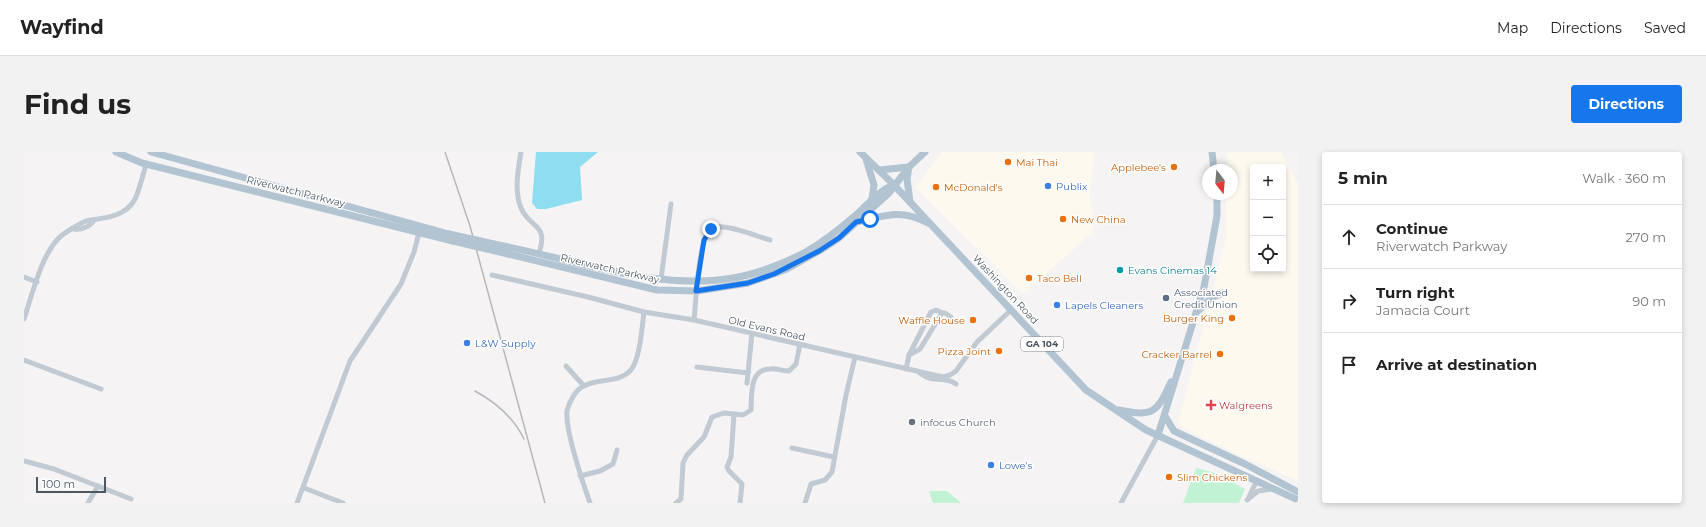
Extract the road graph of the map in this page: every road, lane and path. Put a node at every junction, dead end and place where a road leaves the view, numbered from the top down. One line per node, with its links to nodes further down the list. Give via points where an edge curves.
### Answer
1 (116, 152): 7 (main road, Riverwatch Parkway)
2 (151, 152): 18 (main road, Riverwatch Parkway)
3 (925, 152): 9 (main road)
4 (1212, 152): 8 (main road)
5 (520, 153): 21 (street, via 519,201 524,214 541,231)
6 (863, 155): 10 (main road, Washington Road / GA 104); 13 (main road, via 874,185)
7 (146, 164): 18 (main road, Riverwatch Parkway); 26 (street, via 135,199 127,210 110,218 90,220 77,225 61,236 48,252)
8 (1213, 164)
9 (909, 167): 10 (main road); 11 (main road); 14 (main road, via 907,179)
10 (879, 170): 11 (main road, Washington Road / GA 104)
11 (894, 185): 13 (main road, Riverwatch Parkway, via 884,189); 14 (main road, Washington Road / GA 104); 16 (main road, Riverwatch Parkway, via 888,194)
12 (1217, 200): 32 (main road, via 1217,216)
13 (871, 201): 25 (main road, Riverwatch Parkway, via 839,229 788,261 735,278)
14 (910, 202): 17 (main road, Washington Road / GA 104)
15 (671, 204): 24 (street)
16 (856, 222): 17 (main road, via 891,214 907,215); 27 (main road, Riverwatch Parkway, via 839,238 819,251 774,274 748,283)
17 (932, 225): 29 (main road, Washington Road / GA 104)
18 (420, 229): 19 (main road, Riverwatch Parkway); 62 (street, via 401,284 350,361)
19 (451, 238): 21 (main road, Riverwatch Parkway, bridge); 27 (main road, Riverwatch Parkway, bridge, via 657,290)
20 (770, 240): 25 (street, via 726,228 711,229 704,240)
21 (539, 253): 24 (main road, Riverwatch Parkway)
22 (492, 275): 30 (street, Old Evans Road)
23 (24, 277): 26 (street)
24 (661, 279): 25 (main road, Riverwatch Parkway)
25 (697, 281): 27 (street)
26 (37, 282): 34 (street)
27 (696, 291): 35 (street)
28 (1222, 293): 32 (main road, via 1211,298)
29 (1011, 310): 45 (street, Old Evans Road, via 977,342 950,375 943,377); 51 (main road, Washington Road / GA 104, via 1086,390)
30 (644, 312): 35 (street, Old Evans Road); 49 (street, via 636,360 631,370 622,377 599,380)
31 (942, 313): 33 (street); 38 (street, via 920,349); 38 (street, via 936,310 931,312)
32 (1197, 314): 41 (main road)
33 (951, 317)
34 (24, 319)
35 (694, 320): 36 (street, Old Evans Road)
36 (752, 333): 37 (street, Old Evans Road); 46 (street)
37 (800, 344): 39 (street, Old Evans Road); 52 (street, via 796,364 789,371 771,368 756,375 750,410 743,415)
38 (909, 355): 44 (street)
39 (855, 357): 44 (street, Old Evans Road); 57 (street)
40 (24, 360): 50 (street)
41 (1180, 362): 51 (main road, via 1161,404 1152,411 1139,414); 53 (main road)
42 (566, 366): 49 (street)
43 (697, 367): 46 (street)
44 (906, 369): 45 (street, Old Evans Road)
45 (918, 372): 48 (street, via 927,379 949,379)
46 (748, 373): 47 (street)
47 (746, 383)
48 (956, 384)
49 (584, 386): 59 (street, via 579,389 567,412)
50 (101, 388)
51 (1114, 409): 54 (main road, Washington Road / GA 104)
52 (734, 414): 72 (street, via 724,413 712,417 704,437 687,455 683,463 681,499); 73 (street, via 731,457 727,467 742,484)
53 (1165, 416): 54 (main road); 64 (main road, via 1174,431)
54 (1158, 435): 60 (main road, Washington Road / GA 104); 75 (street)
55 (792, 448): 57 (street)
56 (617, 450): 59 (street, via 613,464 600,471)
57 (834, 457): 74 (street, via 832,472 825,480 811,484)
58 (24, 461): 61 (street, via 54,469)
59 (580, 476): 71 (street)
60 (1257, 480): 63 (main road, Washington Road / GA 104); 67 (street)
61 (98, 486): 65 (street); 68 (street)
62 (304, 488): 69 (street); 70 (street)
63 (1277, 489): 66 (main road, Washington Road / GA 104); 67 (street, via 1258,491)
64 (1298, 492)
65 (131, 499)
66 (1298, 500)
67 (1247, 502)
68 (88, 503)
69 (297, 503)
70 (343, 503)
71 (590, 503)
72 (676, 503)
73 (740, 503)
74 (805, 503)
75 (1121, 503)

